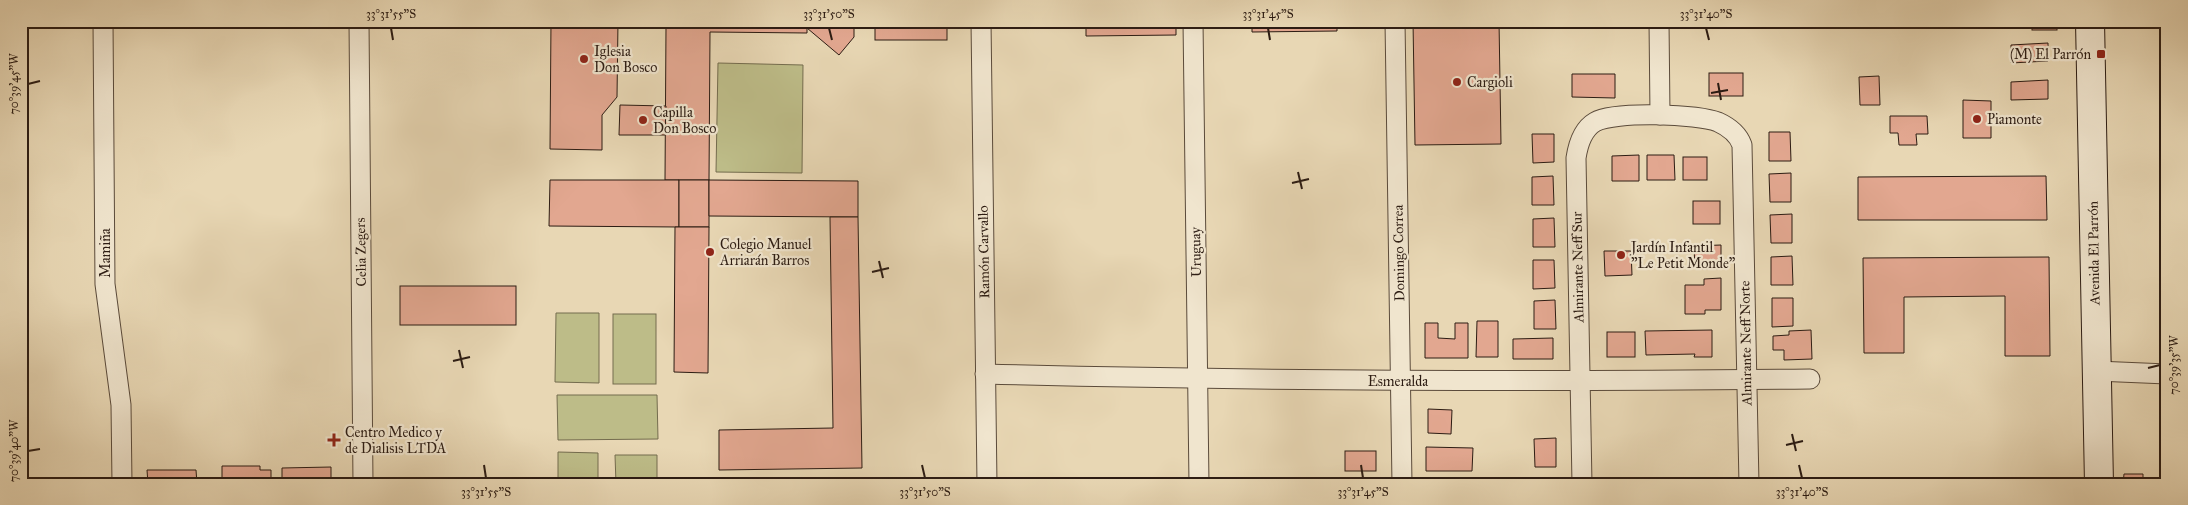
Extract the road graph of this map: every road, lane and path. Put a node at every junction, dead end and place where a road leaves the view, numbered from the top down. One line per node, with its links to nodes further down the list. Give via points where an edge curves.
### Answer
1 (103, 21): 17 (street, Mamiña, via 105,284 120,396)
2 (359, 21): 18 (street, Celia Zegers)
3 (981, 21): 10 (street, Ramón Carvallo)
4 (1193, 21): 13 (street, Uruguay)
5 (1395, 21): 16 (street, Domingo Correa)
6 (1659, 21): 8 (street)
7 (2090, 21): 9 (main road, Avenida El Parrón)
8 (1660, 115): 14 (street, Almirante Neff Sur, via 1603,118 1588,128 1578,147); 15 (street, Almirante Neff Norte, via 1716,121 1733,131 1742,145)
9 (2096, 371): 11 (street); 24 (main road, Avenida El Parrón)
10 (986, 374): 13 (street, Esmeralda); 19 (street, Ramón Carvallo)
11 (2167, 374)
12 (1810, 379): 15 (street, Esmeralda)
13 (1198, 380): 16 (street, Esmeralda); 20 (street, Uruguay)
14 (1580, 380): 15 (street, Esmeralda); 16 (street, Esmeralda); 22 (street, Almirante Neff Sur)
15 (1747, 380): 23 (street, Almirante Neff Norte)
16 (1400, 382): 21 (street, Domingo Correa)
17 (122, 484)
18 (363, 484)
19 (987, 484)
20 (1199, 484)
21 (1402, 484)
22 (1582, 484)
23 (1748, 484)
24 (2099, 484)

